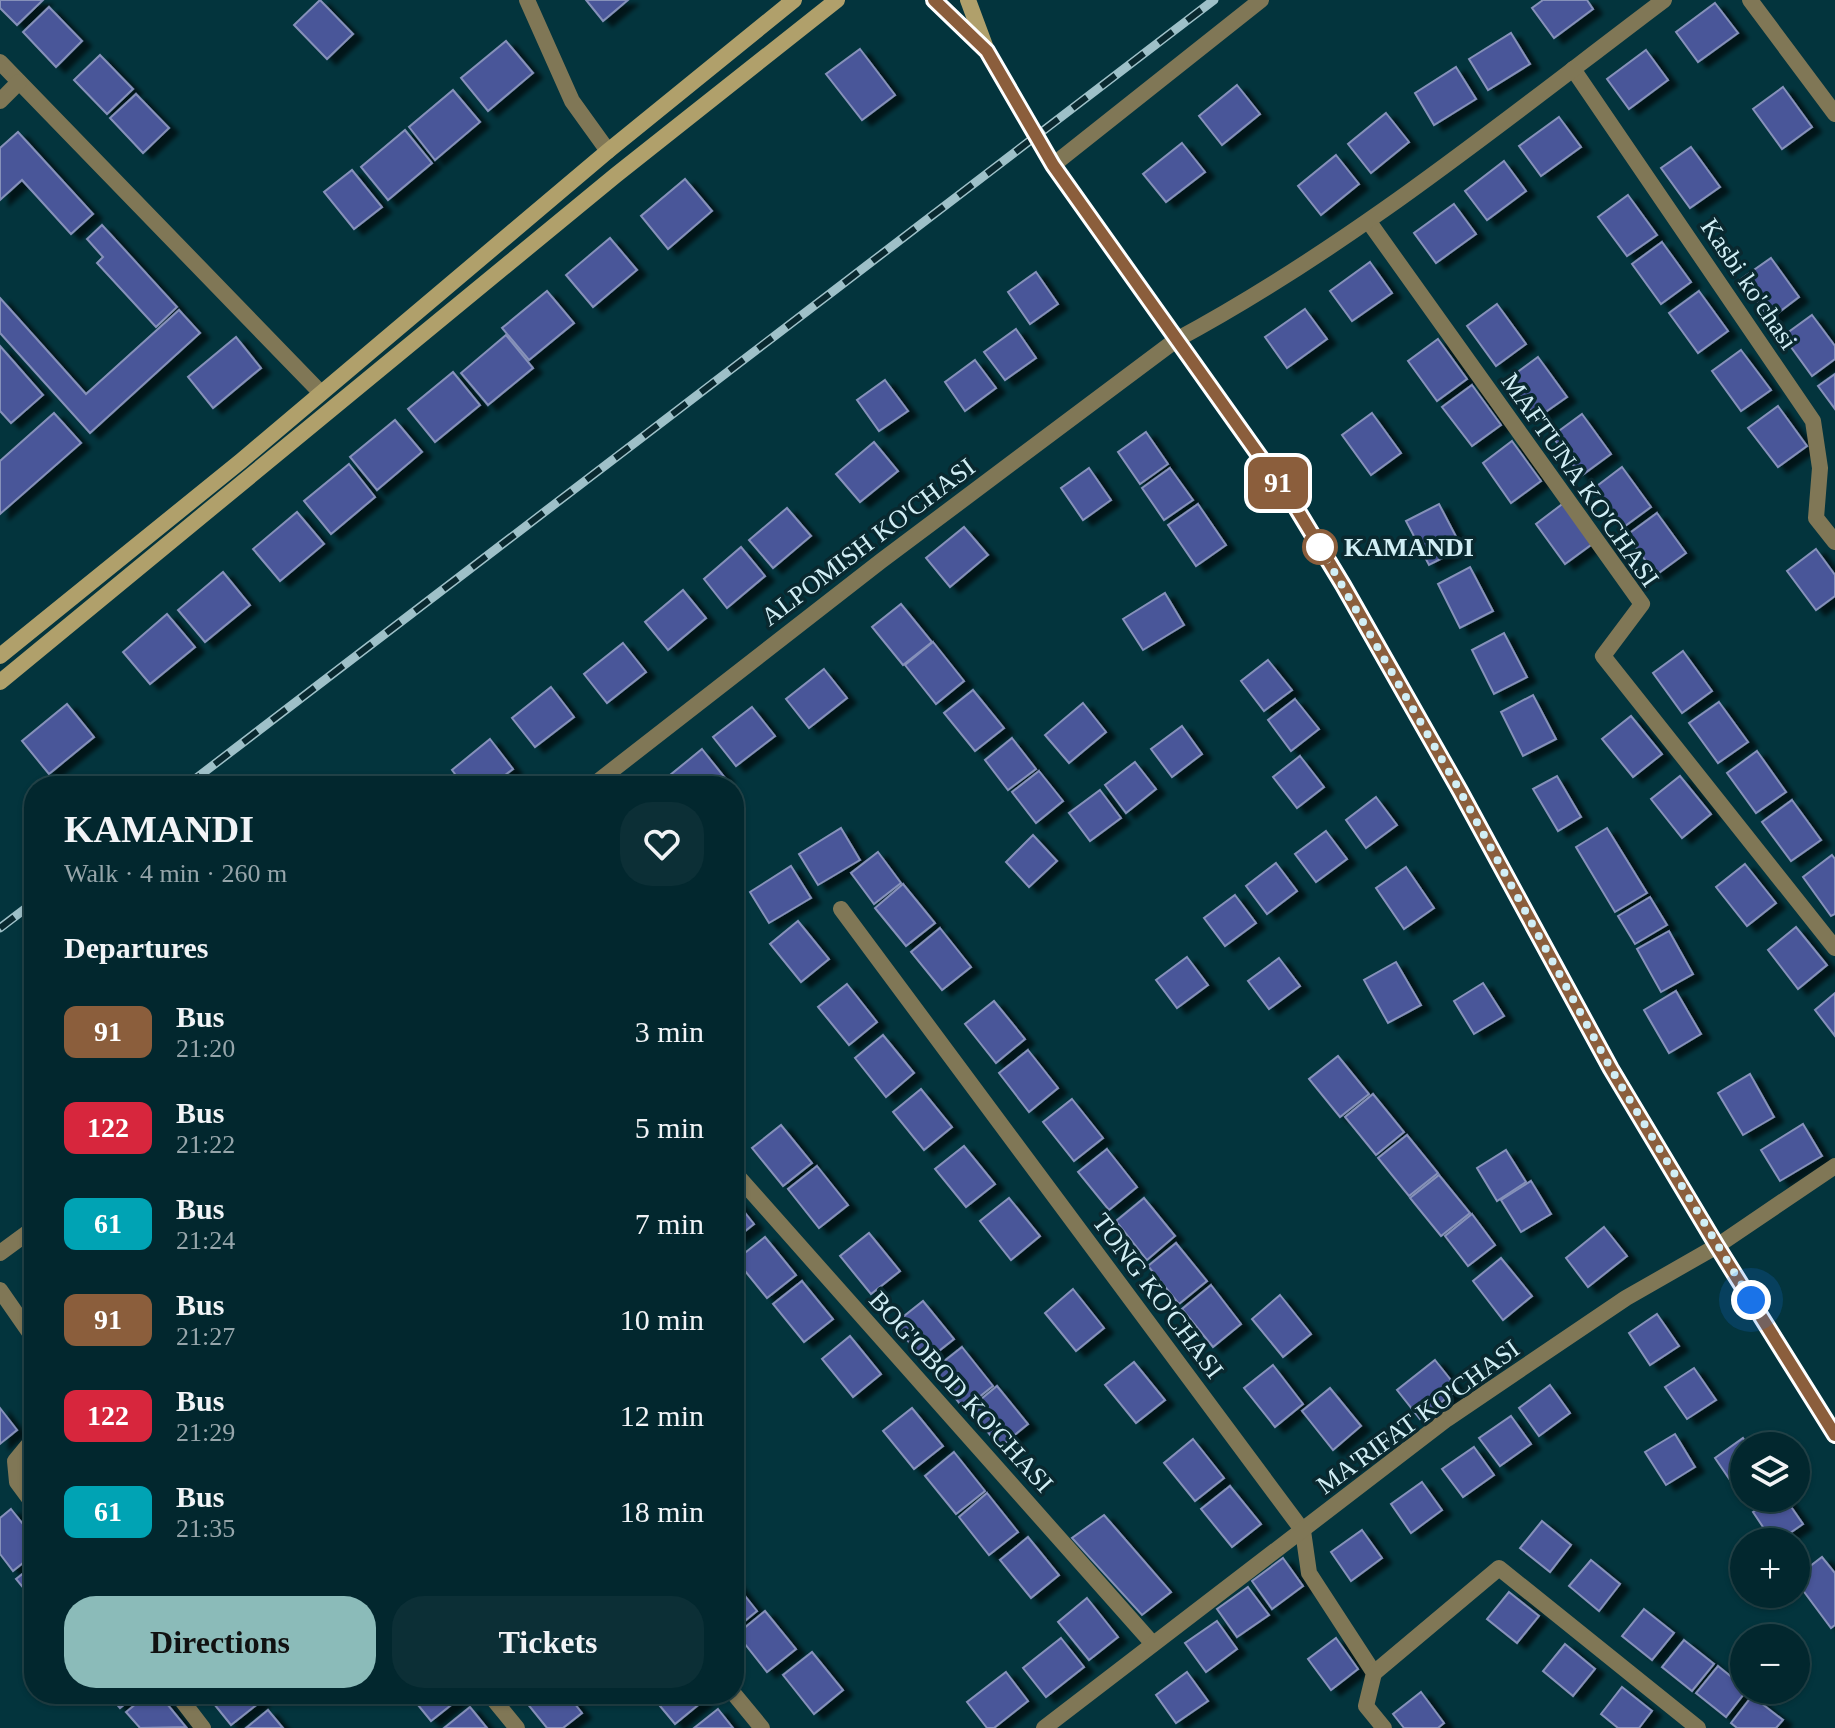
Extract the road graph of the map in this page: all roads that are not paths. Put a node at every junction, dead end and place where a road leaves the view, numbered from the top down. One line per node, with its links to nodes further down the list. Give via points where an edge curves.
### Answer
1 (527, 0): 15 (street, via 572,101)
2 (794, 0): 15 (main road)
3 (837, 0): 22 (main road)
4 (934, 0): 9 (main road)
5 (968, 0): 9 (main road)
6 (1261, 0): 16 (street)
7 (1664, 0): 11 (street, ALPOMISH KO'CHASI)
8 (1750, 0): 14 (street)
9 (987, 51): 16 (main road)
10 (0, 62): 12 (street)
11 (1573, 69): 17 (street, ALPOMISH KO'CHASI); 20 (street, Kasbi ko'chasi, via 1813,421 1820,468 1816,518)
12 (19, 82): 13 (street); 19 (street)
13 (0, 101)
14 (1835, 114)
15 (608, 151): 19 (main road)
16 (1053, 165): 18 (main road)
17 (1369, 222): 18 (street, ALPOMISH KO'CHASI); 25 (street, MAFTUNA KO'CHASI, via 1642,604 1603,656)
18 (1176, 340): 23 (street, ALPOMISH KO'CHASI); 29 (main road, via 1295,506 1343,585 1611,1069)
19 (321, 393): 21 (main road)
20 (1835, 542)
21 (0, 656)
22 (0, 682)
23 (605, 776)
24 (841, 909): 36 (street, TONG KO'CHASI)
25 (1835, 948)
26 (1835, 1166): 29 (street, MA'RIFAT KO'CHASI)
27 (744, 1183): 37 (street, BOG'OBOD KO'CHASI)
28 (24, 1235): 30 (street)
29 (1717, 1246): 33 (main road); 36 (street, MA'RIFAT KO'CHASI, via 1626,1298 1447,1419)
30 (0, 1253)
31 (0, 1290): 32 (street)
32 (24, 1325)
33 (1835, 1435)
34 (24, 1450): 35 (street, via 15,1461 17,1482)
35 (24, 1491)
36 (1303, 1531): 37 (street, MA'RIFAT KO'CHASI); 38 (street, TONG KO'CHASI, via 1309,1573)
37 (1153, 1644): 42 (street, MA'RIFAT KO'CHASI)
38 (1374, 1673): 46 (street, via 1366,1706); 47 (street, via 1499,1568)
39 (185, 1704): 43 (street)
40 (497, 1704): 44 (street)
41 (742, 1704): 45 (street)
42 (1052, 1726)
43 (203, 1728)
44 (517, 1728)
45 (762, 1728)
46 (1384, 1728)
47 (1698, 1728)

